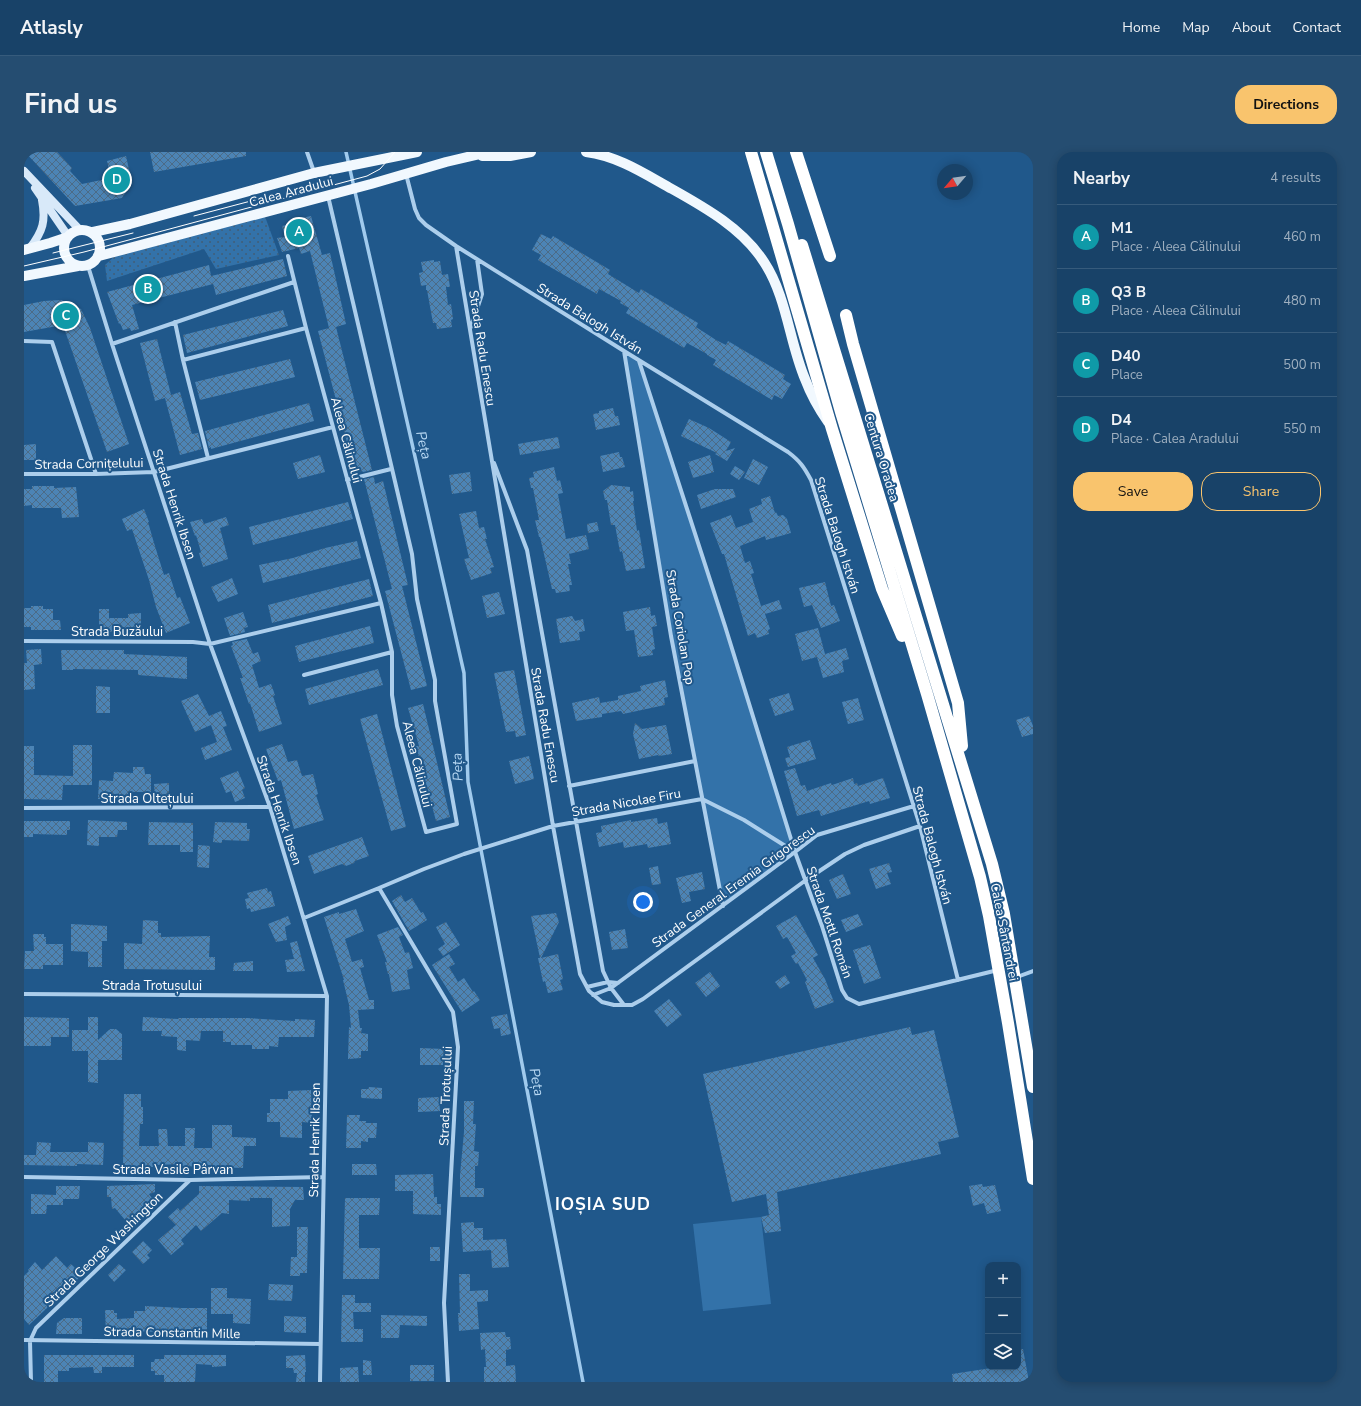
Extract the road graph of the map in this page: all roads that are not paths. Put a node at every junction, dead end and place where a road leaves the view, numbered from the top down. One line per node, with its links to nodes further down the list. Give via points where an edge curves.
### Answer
1 (307, 152): 12 (street)
2 (417, 152): 12 (main road, Calea Aradului)
3 (489, 152): 10 (main road, Calea Aradului)
4 (531, 152): 10 (main road, via 510,156)
5 (586, 152): 39 (main road, via 614,159 679,193 719,217 749,243 764,262 775,284 804,379)
6 (751, 152): 39 (highway)
7 (766, 152): 16 (highway, Centura Oradea)
8 (774, 152): 16 (highway, Centura Oradea)
9 (796, 152): 24 (highway)
10 (472, 156): 13 (main road, Calea Aradului)
11 (24, 172): 15 (street); 17 (street)
12 (314, 173): 18 (main road, Calea Aradului)
13 (406, 173): 14 (main road, Calea Aradului); 20 (street, Strada Balogh István, via 419,218 426,226)
14 (331, 194): 22 (main road, Calea Aradului); 42 (street)
15 (42, 197): 19 (street); 21 (street, via 43,228 38,238)
16 (791, 223): 52 (highway, Centura Oradea, via 841,412); 54 (highway, Centura Oradea)
17 (79, 229): 18 (main road, Calea Aradului); 19 (main road)
18 (93, 232): 22 (main road, via 100,242)
19 (68, 236): 21 (main road); 26 (main road, via 64,246 65,253 68,259)
20 (456, 246): 25 (street, Strada Balogh István); 32 (street, Strada Radu Enescu)
21 (27, 249)
22 (99, 256): 26 (main road, Calea Aradului, via 94,263)
23 (288, 256): 28 (street, Aleea Călinului)
24 (830, 256)
25 (477, 259): 32 (street, via 482,294); 35 (street, Strada Balogh István)
26 (83, 266): 27 (main road); 34 (street, Strada Henrik Ibsen)
27 (24, 276)
28 (294, 282): 30 (street); 31 (street, Aleea Călinului)
29 (846, 315): 54 (highway, via 958,703)
30 (175, 322): 34 (street); 36 (street)
31 (306, 328): 36 (street); 38 (street, Aleea Călinului)
32 (471, 328): 40 (street, Strada Radu Enescu)
33 (24, 341): 45 (street, via 52,342)
34 (112, 344): 43 (street, Strada Henrik Ibsen)
35 (624, 351): 37 (street, Strada Balogh István); 53 (street, Strada Coriolan Pop, via 671,636)
36 (183, 360): 41 (street)
37 (639, 360): 57 (street, Strada Balogh István, via 788,452 806,469); 63 (street)
38 (333, 427): 41 (street, Strada Cornițelului); 46 (street, Aleea Călinului)
39 (832, 429): 52 (highway, via 882,589)
40 (490, 454): 55 (street, Strada Radu Enescu, via 527,550); 61 (street, Strada Radu Enescu)
41 (208, 458): 43 (street, Strada Cornițelului)
42 (391, 469): 46 (street); 50 (street, Aleea Călinului, via 412,554 417,599 435,680 435,701 456,824 426,832 397,726 392,695)
43 (154, 472): 45 (street, Strada Cornițelului); 49 (street, Strada Henrik Ibsen)
44 (24, 474): 45 (street, Strada Cornițelului)
45 (96, 474)
46 (347, 480): 47 (street, Aleea Călinului)
47 (381, 603): 49 (street); 50 (street, Aleea Călinului)
48 (24, 641): 49 (street, Strada Buzăului)
49 (210, 644): 58 (street, Strada Henrik Ibsen)
50 (392, 652): 51 (street)
51 (304, 675)
52 (927, 694): 68 (highway, Calea Sântandrei, via 980,877)
53 (695, 761): 55 (street); 56 (street, Strada Coriolan Pop)
54 (964, 771): 70 (highway, Calea Sântandrei, via 992,864 1004,914)
55 (569, 786): 60 (street, Strada Radu Enescu)
56 (702, 799): 60 (street, Strada Nicolae Firu); 63 (street, via 744,820); 66 (street, Strada Coriolan Pop)
57 (914, 806): 62 (street, Strada Balogh István); 63 (street, Strada General Eremia Grigorescu, via 817,835)
58 (270, 807): 59 (street, Strada Oltețului); 67 (street, Strada Henrik Ibsen)
59 (24, 808)
60 (575, 821): 61 (street, Strada Nicolae Firu); 72 (street, Strada Radu Enescu, via 603,972)
61 (553, 826): 65 (street, Strada Nicolae Firu, via 464,854); 74 (street, Strada Radu Enescu, via 580,974)
62 (920, 826): 64 (street, via 851,851); 71 (street, Strada Balogh István)
63 (795, 852): 64 (street, Strada Mottl Román); 66 (street, Strada General Eremia Grigorescu)
64 (806, 880): 71 (street, Strada Mottl Román, via 842,990 847,998 859,1004); 79 (street, via 643,999 632,1005)
65 (379, 888): 67 (street); 90 (street, Strada Trotușului, via 453,1012 458,1047 444,1302)
66 (723, 906): 73 (street, Strada General Eremia Grigorescu)
67 (304, 918): 78 (street, Strada Henrik Ibsen)
68 (998, 970): 71 (street); 83 (highway, Calea Sântandrei)
69 (1033, 971): 70 (street)
70 (1014, 978): 80 (highway, Calea Sântandrei)
71 (958, 980)
72 (608, 982): 73 (street); 74 (street); 75 (street, Strada Radu Enescu)
73 (618, 983): 75 (street, Strada General Eremia Grigorescu)
74 (587, 988): 77 (street, Strada Radu Enescu)
75 (611, 988): 77 (street, Strada General Eremia Grigorescu); 79 (street, Strada Radu Enescu)
76 (24, 994): 78 (street, Strada Trotușului)
77 (593, 995): 79 (street, via 602,1002)
78 (328, 996): 82 (street, Strada Henrik Ibsen)
79 (624, 1005)
80 (1033, 1087)
81 (24, 1176): 84 (street, Strada Vasile Pârvan)
82 (323, 1177): 84 (street, Strada Vasile Pârvan); 87 (street, Strada Henrik Ibsen)
83 (1033, 1179)
84 (190, 1180): 86 (street, Strada George Washington, via 36,1328)
85 (24, 1340): 86 (street, Strada Constantin Mille)
86 (30, 1340): 87 (street, Strada Constantin Mille); 88 (street)
87 (320, 1344): 89 (street, Strada Henrik Ibsen)
88 (31, 1382)
89 (320, 1382)
90 (448, 1382)

